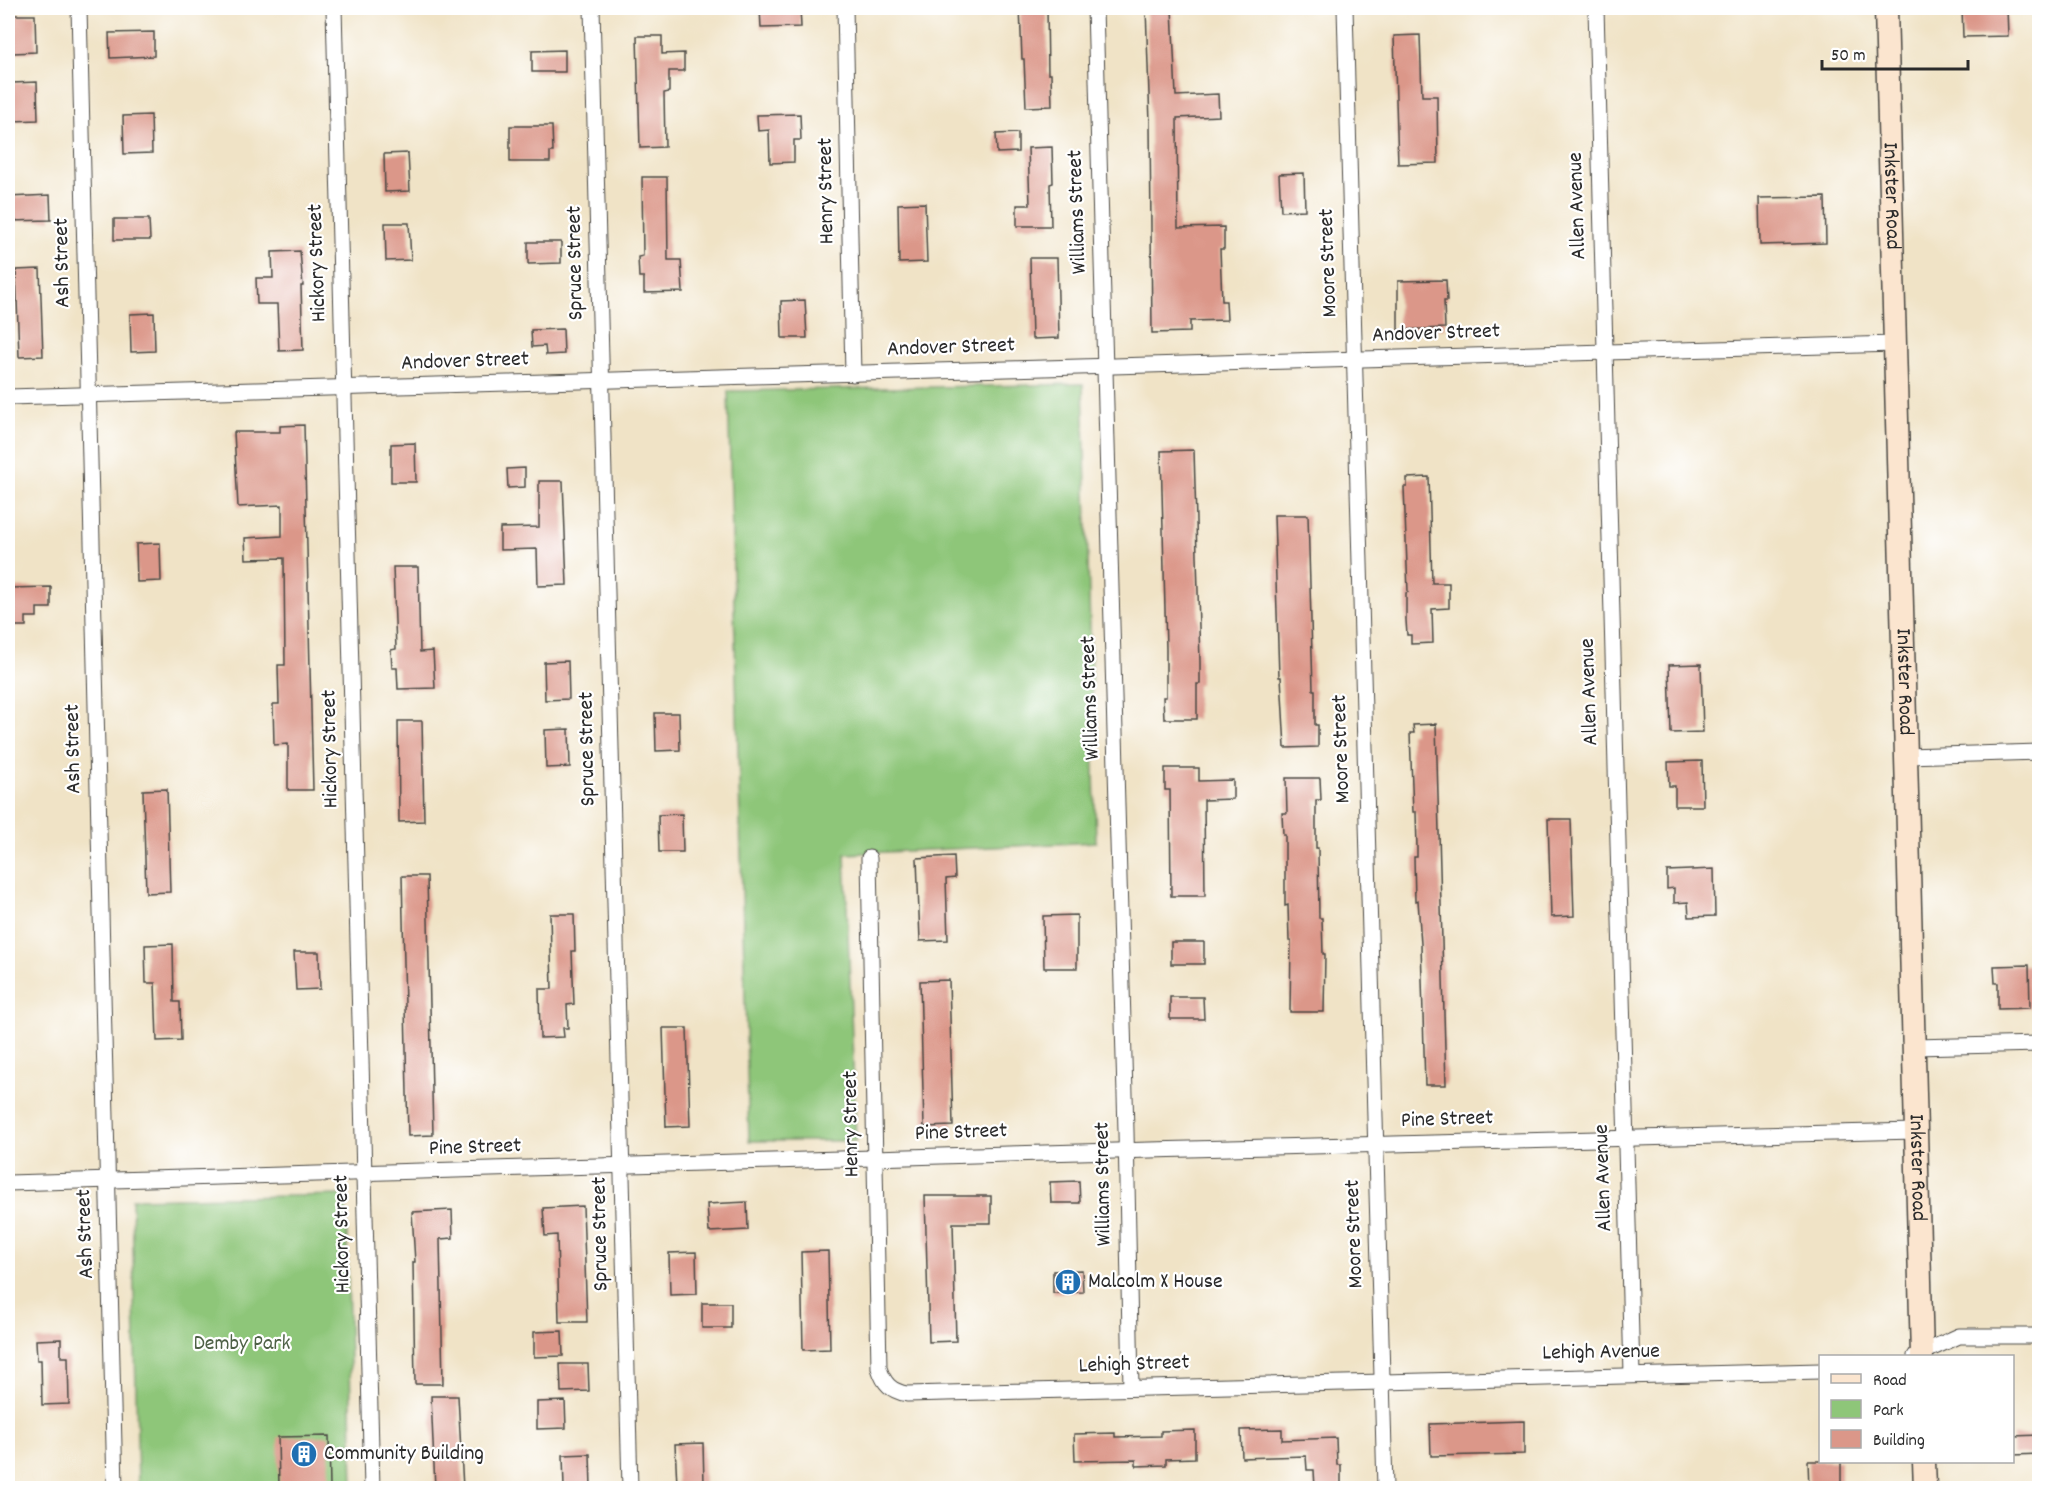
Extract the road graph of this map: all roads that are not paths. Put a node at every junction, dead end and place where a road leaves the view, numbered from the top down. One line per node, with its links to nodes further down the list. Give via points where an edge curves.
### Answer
1 (79, 8): 16 (street, Ash Street)
2 (334, 8): 15 (street, Hickory Street)
3 (592, 8): 14 (street, Spruce Street)
4 (845, 8): 13 (street, Henry Street)
5 (1095, 8): 12 (street, Williams Street)
6 (1345, 8): 11 (street, Moore Street)
7 (1596, 8): 10 (street, Allen Avenue)
8 (1886, 8): 9 (main road, Inkster Road)
9 (1895, 344): 10 (street, Andover Street); 19 (main road, Inkster Road)
10 (1605, 352): 11 (street, Andover Street); 24 (street, Allen Avenue)
11 (1354, 359): 12 (street, Andover Street); 25 (street, Moore Street)
12 (1104, 366): 13 (street, Andover Street); 26 (street, Williams Street)
13 (853, 374): 14 (street, Andover Street)
14 (601, 381): 15 (street, Andover Street); 28 (street, Spruce Street)
15 (344, 388): 16 (street, Andover Street); 29 (street, Hickory Street)
16 (89, 395): 17 (street, Andover Street); 30 (street, Ash Street)
17 (8, 397)
18 (2040, 752): 19 (street)
19 (1906, 756): 22 (main road, Inkster Road)
20 (869, 858): 27 (street, Henry Street)
21 (2040, 1044): 22 (street)
22 (1914, 1047): 23 (main road, Inkster Road)
23 (1916, 1131): 24 (street, Pine Street); 33 (main road, Inkster Road)
24 (1625, 1137): 25 (street, Pine Street); 35 (street, Allen Avenue)
25 (1375, 1144): 26 (street, Pine Street); 36 (street, Moore Street)
26 (1127, 1151): 27 (street, Pine Street); 38 (street, Williams Street)
27 (875, 1158): 28 (street, Pine Street); 37 (street, Henry Street, via 879,1368)
28 (621, 1166): 29 (street, Pine Street); 42 (street, Spruce Street)
29 (364, 1173): 30 (street, Pine Street); 41 (street, Hickory Street)
30 (107, 1180): 31 (street, Pine Street); 40 (street, Ash Street)
31 (8, 1183)
32 (2040, 1336): 33 (street, via 1959,1336)
33 (1918, 1355)
34 (1819, 1371): 35 (street, Lehigh Avenue)
35 (1632, 1375): 36 (street, Lehigh Avenue)
36 (1382, 1381): 38 (street, Lehigh Street); 43 (street, Moore Street)
37 (889, 1387): 38 (street, Lehigh Street, via 907,1394)
38 (1131, 1388)
39 (1924, 1463): 44 (main road)
40 (115, 1488)
41 (372, 1488)
42 (630, 1488)
43 (1386, 1488)
44 (1925, 1488)

